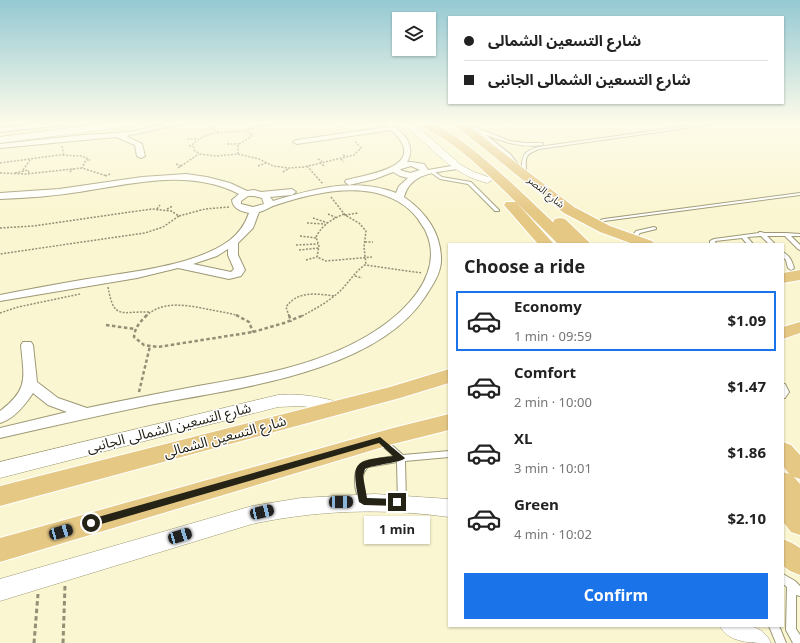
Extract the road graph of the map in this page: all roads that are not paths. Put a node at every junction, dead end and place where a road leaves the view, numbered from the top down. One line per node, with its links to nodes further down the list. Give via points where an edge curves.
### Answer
1 (140, 152): 10 (street)
2 (407, 152): 13 (street)
3 (440, 152): 11 (street)
4 (457, 152): 17 (main road)
5 (472, 152): 38 (main road)
6 (478, 152): 39 (main road, via 503,170)
7 (495, 152): 16 (main road, شارع النصر)
8 (505, 152): 16 (lane)
9 (528, 152): 16 (lane, via 524,158)
10 (141, 156)
11 (449, 160): 12 (street); 14 (street)
12 (416, 165): 13 (street); 15 (street, via 424,168)
13 (399, 167): 15 (street, via 396,171 404,175); 18 (street)
14 (457, 167): 15 (street); 17 (street)
15 (423, 173): 24 (street, via 402,188); 27 (lane, via 469,183)
16 (523, 174): 28 (main road, شارع النصر, via 559,204)
17 (487, 180): 34 (main road)
18 (362, 184): 19 (street); 24 (street)
19 (326, 189): 21 (street); 25 (street)
20 (246, 194): 21 (street); 23 (street, via 230,185 215,181 180,177 49,193); 26 (street, via 236,200 237,205)
21 (261, 194): 25 (street, via 268,199)
22 (800, 194): 28 (lane, via 604,220)
23 (0, 196)
24 (399, 198): 53 (street, via 423,218 432,233 436,262 433,274 418,300 390,326 348,350 302,368 266,378)
25 (268, 205): 26 (street)
26 (255, 210): 35 (street, via 248,229)
27 (497, 210)
28 (595, 225): 36 (main road, شارع النصر, via 601,232)
29 (654, 228): 36 (lane, via 638,232)
30 (761, 233): 31 (lane); 33 (lane); 43 (lane)
31 (786, 234): 32 (lane); 44 (lane)
32 (800, 235)
33 (743, 236): 41 (lane, via 712,241); 42 (lane)
34 (542, 239): 37 (main road, via 545,237)
35 (233, 242): 45 (street, via 209,255); 45 (street, via 234,255 240,270 238,273 228,276)
36 (627, 242): 40 (main road)
37 (551, 243)
38 (565, 243)
39 (582, 243)
40 (637, 243)
41 (713, 243)
42 (749, 243)
43 (771, 243)
44 (800, 248)
45 (177, 266): 46 (street, via 106,286)
46 (0, 298)
47 (800, 327): 48 (main road)
48 (784, 333)
49 (27, 345): 51 (street)
50 (448, 376): 52 (main road, شارع التسعين الشمالى)
51 (30, 383): 53 (street, via 55,404); 54 (street, via 22,398)
52 (338, 408): 64 (street, شارع التسعين الشمالى الجانبى, via 312,400 278,401); 67 (main road, شارع التسعين الشمالى)
53 (88, 412): 56 (street)
54 (0, 418)
55 (448, 422): 58 (main road)
56 (0, 433)
57 (448, 436): 58 (main road)
58 (387, 438): 63 (lane); 74 (main road)
59 (784, 445): 60 (main road)
60 (800, 449)
61 (784, 452): 65 (main road)
62 (448, 454): 63 (lane)
63 (401, 458): 69 (lane, via 371,462 362,467 359,476); 70 (lane)
64 (0, 470)
65 (800, 470)
66 (784, 482): 68 (main road)
67 (0, 496)
68 (800, 500)
69 (364, 502): 70 (street); 78 (street, via 298,506 252,515)
70 (402, 503): 72 (street)
71 (784, 506): 73 (main road)
72 (448, 508)
73 (800, 524)
74 (0, 550)
75 (784, 553): 76 (main road)
76 (796, 574): 77 (lane); 79 (lane); 84 (lane, via 791,630)
77 (784, 578)
78 (0, 590)
79 (800, 592)
80 (734, 627): 82 (street)
81 (774, 627): 83 (lane)
82 (758, 643)
83 (781, 643)
84 (799, 643)

